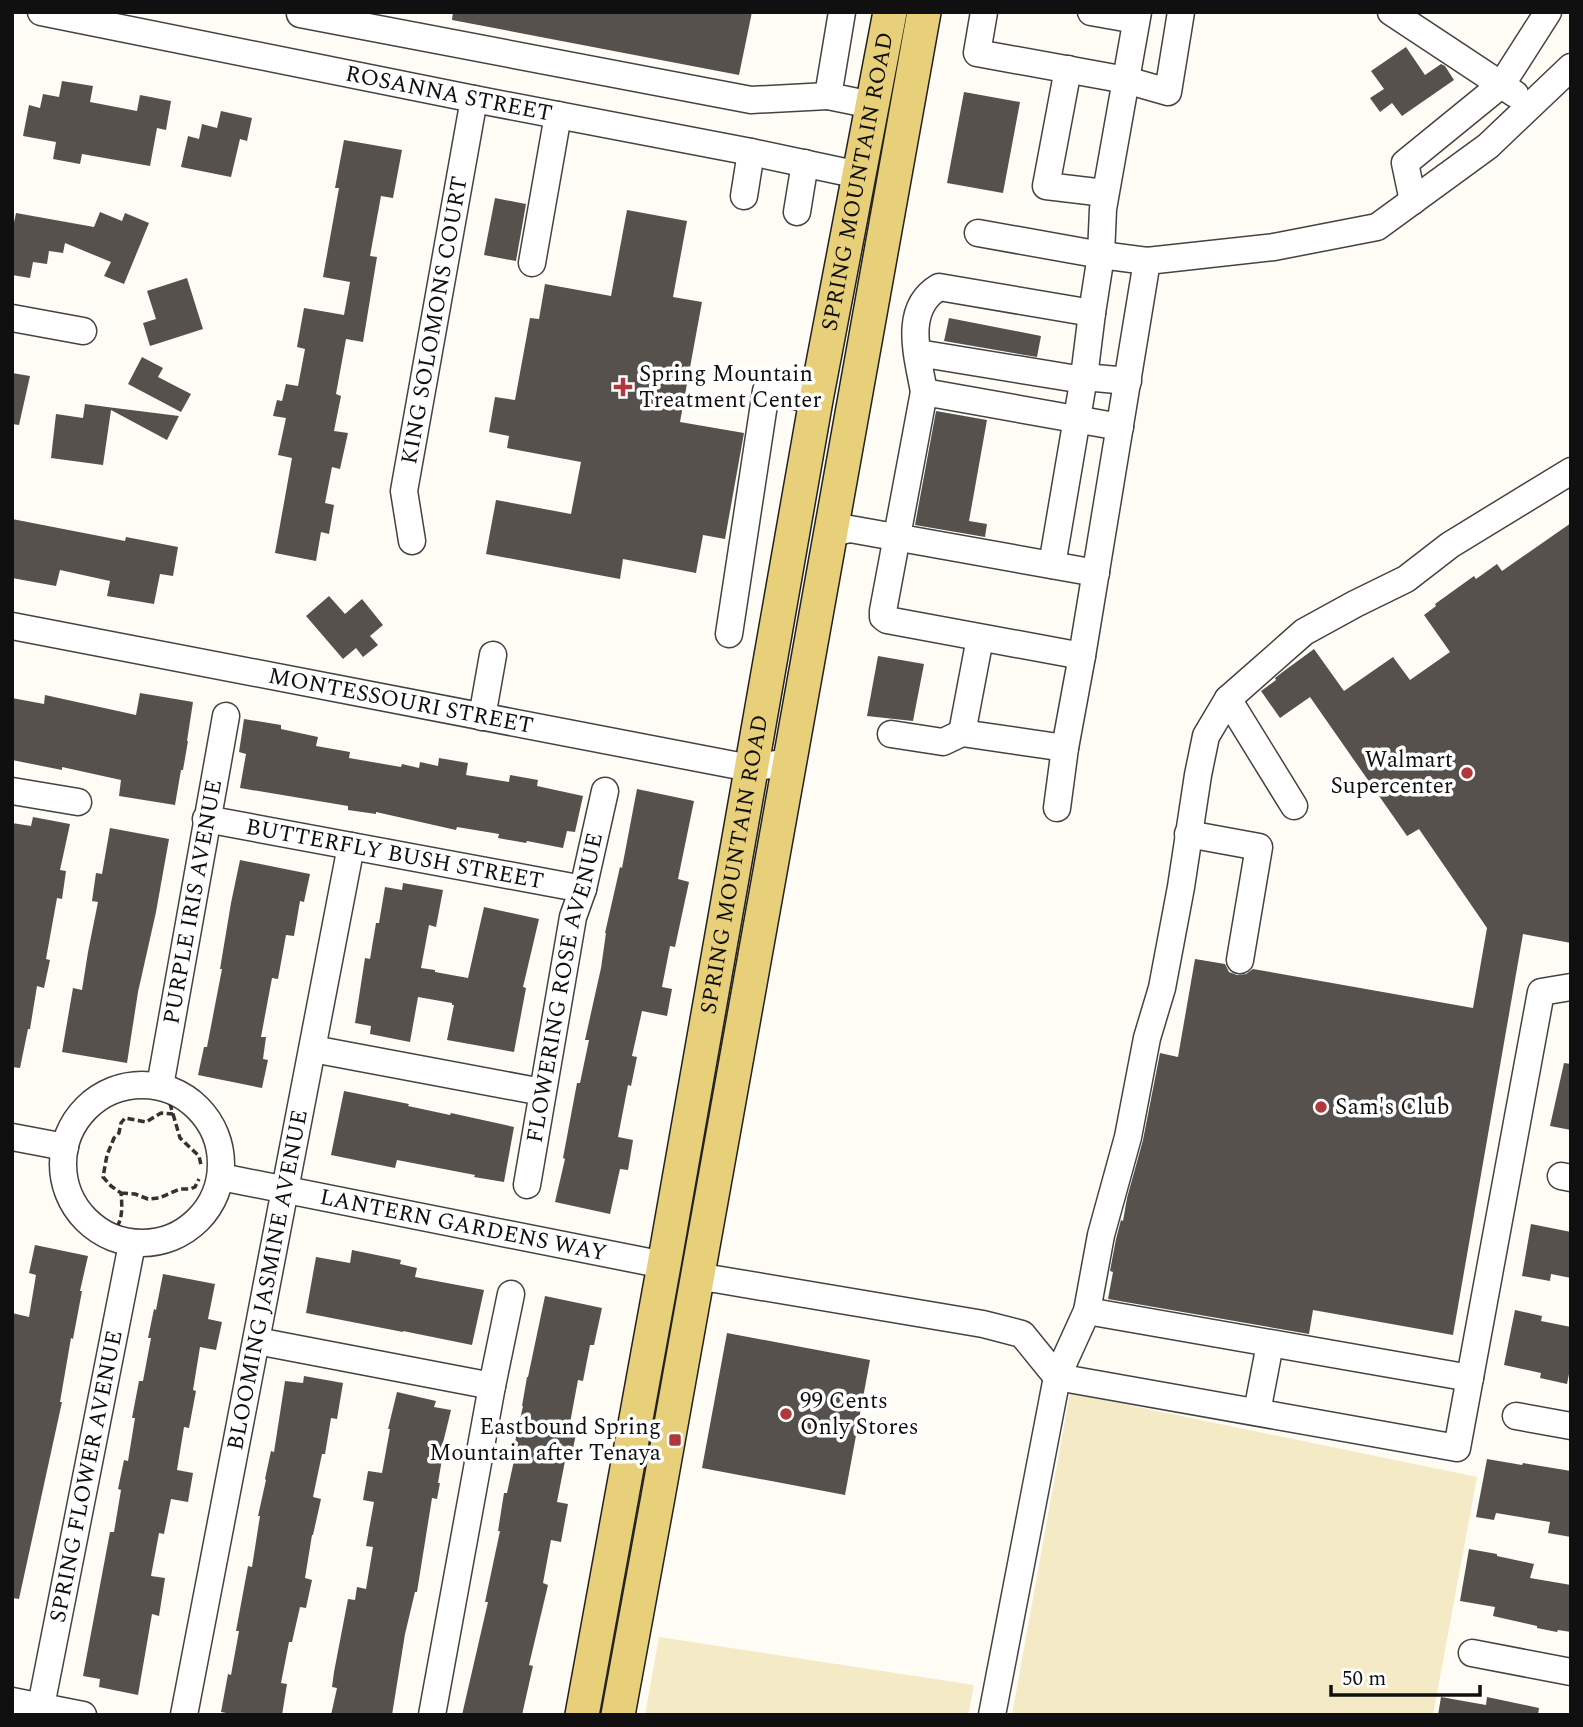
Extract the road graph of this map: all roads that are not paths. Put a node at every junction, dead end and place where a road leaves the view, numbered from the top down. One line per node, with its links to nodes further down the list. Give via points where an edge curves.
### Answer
1 (41, 12): 18 (street, ROSANNA STREET)
2 (300, 12): 17 (street, via 751,100)
3 (842, 12): 17 (street)
4 (890, 12): 19 (main road, SPRING MOUNTAIN ROAD)
5 (906, 12): 29 (main road, via 878,191 878,201)
6 (924, 12): 29 (main road, SPRING MOUNTAIN ROAD)
7 (984, 12): 14 (street, via 977,53)
8 (1091, 12): 12 (street)
9 (1181, 12): 15 (street, via 1168,92)
10 (1391, 12): 16 (street)
11 (1545, 13): 16 (street)
12 (1137, 16): 15 (street)
13 (1571, 67): 20 (street)
14 (1068, 69): 15 (street); 25 (street, via 1046,186)
15 (1126, 80): 25 (street)
16 (1502, 84): 20 (street); 27 (street, via 1405,163)
17 (828, 96): 19 (street)
18 (474, 99): 21 (street, ROSANNA STREET); 47 (street, KING SOLOMONS COURT, via 404,491)
19 (872, 104): 24 (main road, SPRING MOUNTAIN ROAD)
20 (1531, 105): 27 (street, via 1488,146)
21 (558, 115): 22 (street, ROSANNA STREET); 33 (street)
22 (751, 152): 23 (street, ROSANNA STREET); 26 (street)
23 (805, 163): 24 (street, ROSANNA STREET); 28 (street)
24 (859, 175): 41 (main road, SPRING MOUNTAIN ROAD)
25 (1105, 192): 31 (street)
26 (744, 196)
27 (1413, 201): 32 (street, via 1377,228 1274,247)
28 (797, 212)
29 (888, 215): 45 (main road, SPRING MOUNTAIN ROAD)
30 (978, 233): 31 (street)
31 (1101, 256): 32 (street); 34 (street)
32 (1147, 261): 39 (street)
33 (532, 264)
34 (1092, 313): 37 (street, via 939,287 928,293 919,311 914,333); 38 (street)
35 (12, 318): 36 (street)
36 (83, 331)
37 (918, 353): 38 (street); 40 (street)
38 (1084, 377): 39 (street); 42 (street)
39 (1128, 381): 43 (street)
40 (925, 392): 42 (street); 46 (street)
41 (816, 400): 51 (street, via 766,391); 62 (main road, SPRING MOUNTAIN ROAD)
42 (1077, 420): 43 (street); 48 (street)
43 (1120, 427): 49 (street)
44 (1571, 471): 55 (street, via 1450,545 1406,579 1304,632)
45 (831, 533): 46 (street, via 850,529); 61 (main road, SPRING MOUNTAIN ROAD)
46 (898, 538): 48 (street); 52 (street, via 883,617)
47 (412, 541)
48 (1052, 565): 49 (street)
49 (1096, 573): 54 (street)
50 (12, 626): 57 (street, MONTESSOURI STREET)
51 (729, 634)
52 (980, 638): 54 (street); 58 (street)
53 (493, 655): 57 (street)
54 (1082, 656): 60 (street)
55 (1228, 699): 66 (street); 69 (street, via 1206,736)
56 (226, 716): 68 (street, PURPLE IRIS AVENUE)
57 (482, 717): 62 (street, MONTESSOURI STREET)
58 (962, 733): 59 (street, via 943,742); 60 (street)
59 (891, 734)
60 (1065, 748): 67 (street)
61 (789, 762): 62 (street, MONTESSOURI STREET); 85 (main road, SPRING MOUNTAIN ROAD)
62 (751, 768): 77 (main road, SPRING MOUNTAIN ROAD)
63 (12, 791): 65 (street)
64 (605, 791): 71 (street, FLOWERING ROSE AVENUE)
65 (78, 802)
66 (1294, 806)
67 (1057, 808)
68 (206, 819): 70 (street, BUTTERFLY BUSH STREET); 76 (street, PURPLE IRIS AVENUE)
69 (1188, 834): 72 (street, via 1259,847); 87 (street, via 1162,988 1101,1235)
70 (351, 846): 71 (street, BUTTERFLY BUSH STREET); 74 (street, BLOOMING JASMINE AVENUE)
71 (583, 889): 75 (street, FLOWERING ROSE AVENUE, via 573,917)
72 (1240, 960)
73 (1571, 987): 91 (street, via 1541,992)
74 (313, 1049): 75 (street); 82 (street, BLOOMING JASMINE AVENUE)
75 (542, 1092): 81 (street, FLOWERING ROSE AVENUE)
76 (170, 1097): 79 (street, via 135,1085 111,1091 90,1104 74,1124); 80 (street, via 182,1095 201,1110 214,1130 221,1153)
77 (691, 1104): 84 (main road, SPRING MOUNTAIN ROAD); 85 (main road, via 687,1250)
78 (12, 1137): 79 (street)
79 (65, 1147): 83 (street, via 63,1174 71,1199 86,1221)
80 (221, 1177): 82 (street, LANTERN GARDENS WAY); 83 (street, via 214,1200 180,1235 157,1243)
81 (527, 1185)
82 (286, 1190): 84 (street, LANTERN GARDENS WAY); 88 (street, BLOOMING JASMINE AVENUE)
83 (121, 1240): 100 (street, SPRING FLOWER AVENUE)
84 (664, 1265): 96 (main road, via 676,1287 658,1407); 104 (main road, SPRING MOUNTAIN ROAD)
85 (697, 1279): 90 (street, via 1009,1331 1022,1335); 96 (main road, SPRING MOUNTAIN ROAD)
86 (511, 1294): 92 (street)
87 (1087, 1311): 89 (street); 90 (street)
88 (257, 1341): 92 (street); 102 (street, BLOOMING JASMINE AVENUE)
89 (1270, 1344): 91 (street); 93 (street)
90 (1056, 1377): 93 (street); 106 (street)
91 (1470, 1378): 93 (street, via 1457,1448)
92 (492, 1386): 103 (street)
93 (1257, 1412)
94 (1516, 1416): 95 (street)
95 (1571, 1426)
96 (658, 1497): 105 (main road, SPRING MOUNTAIN ROAD)
97 (1472, 1653): 98 (street)
98 (1571, 1672)
99 (12, 1701): 100 (street)
100 (41, 1706): 101 (street)
101 (83, 1715)
102 (184, 1715)
103 (432, 1715)
104 (582, 1715)
105 (618, 1715)
106 (992, 1715)

